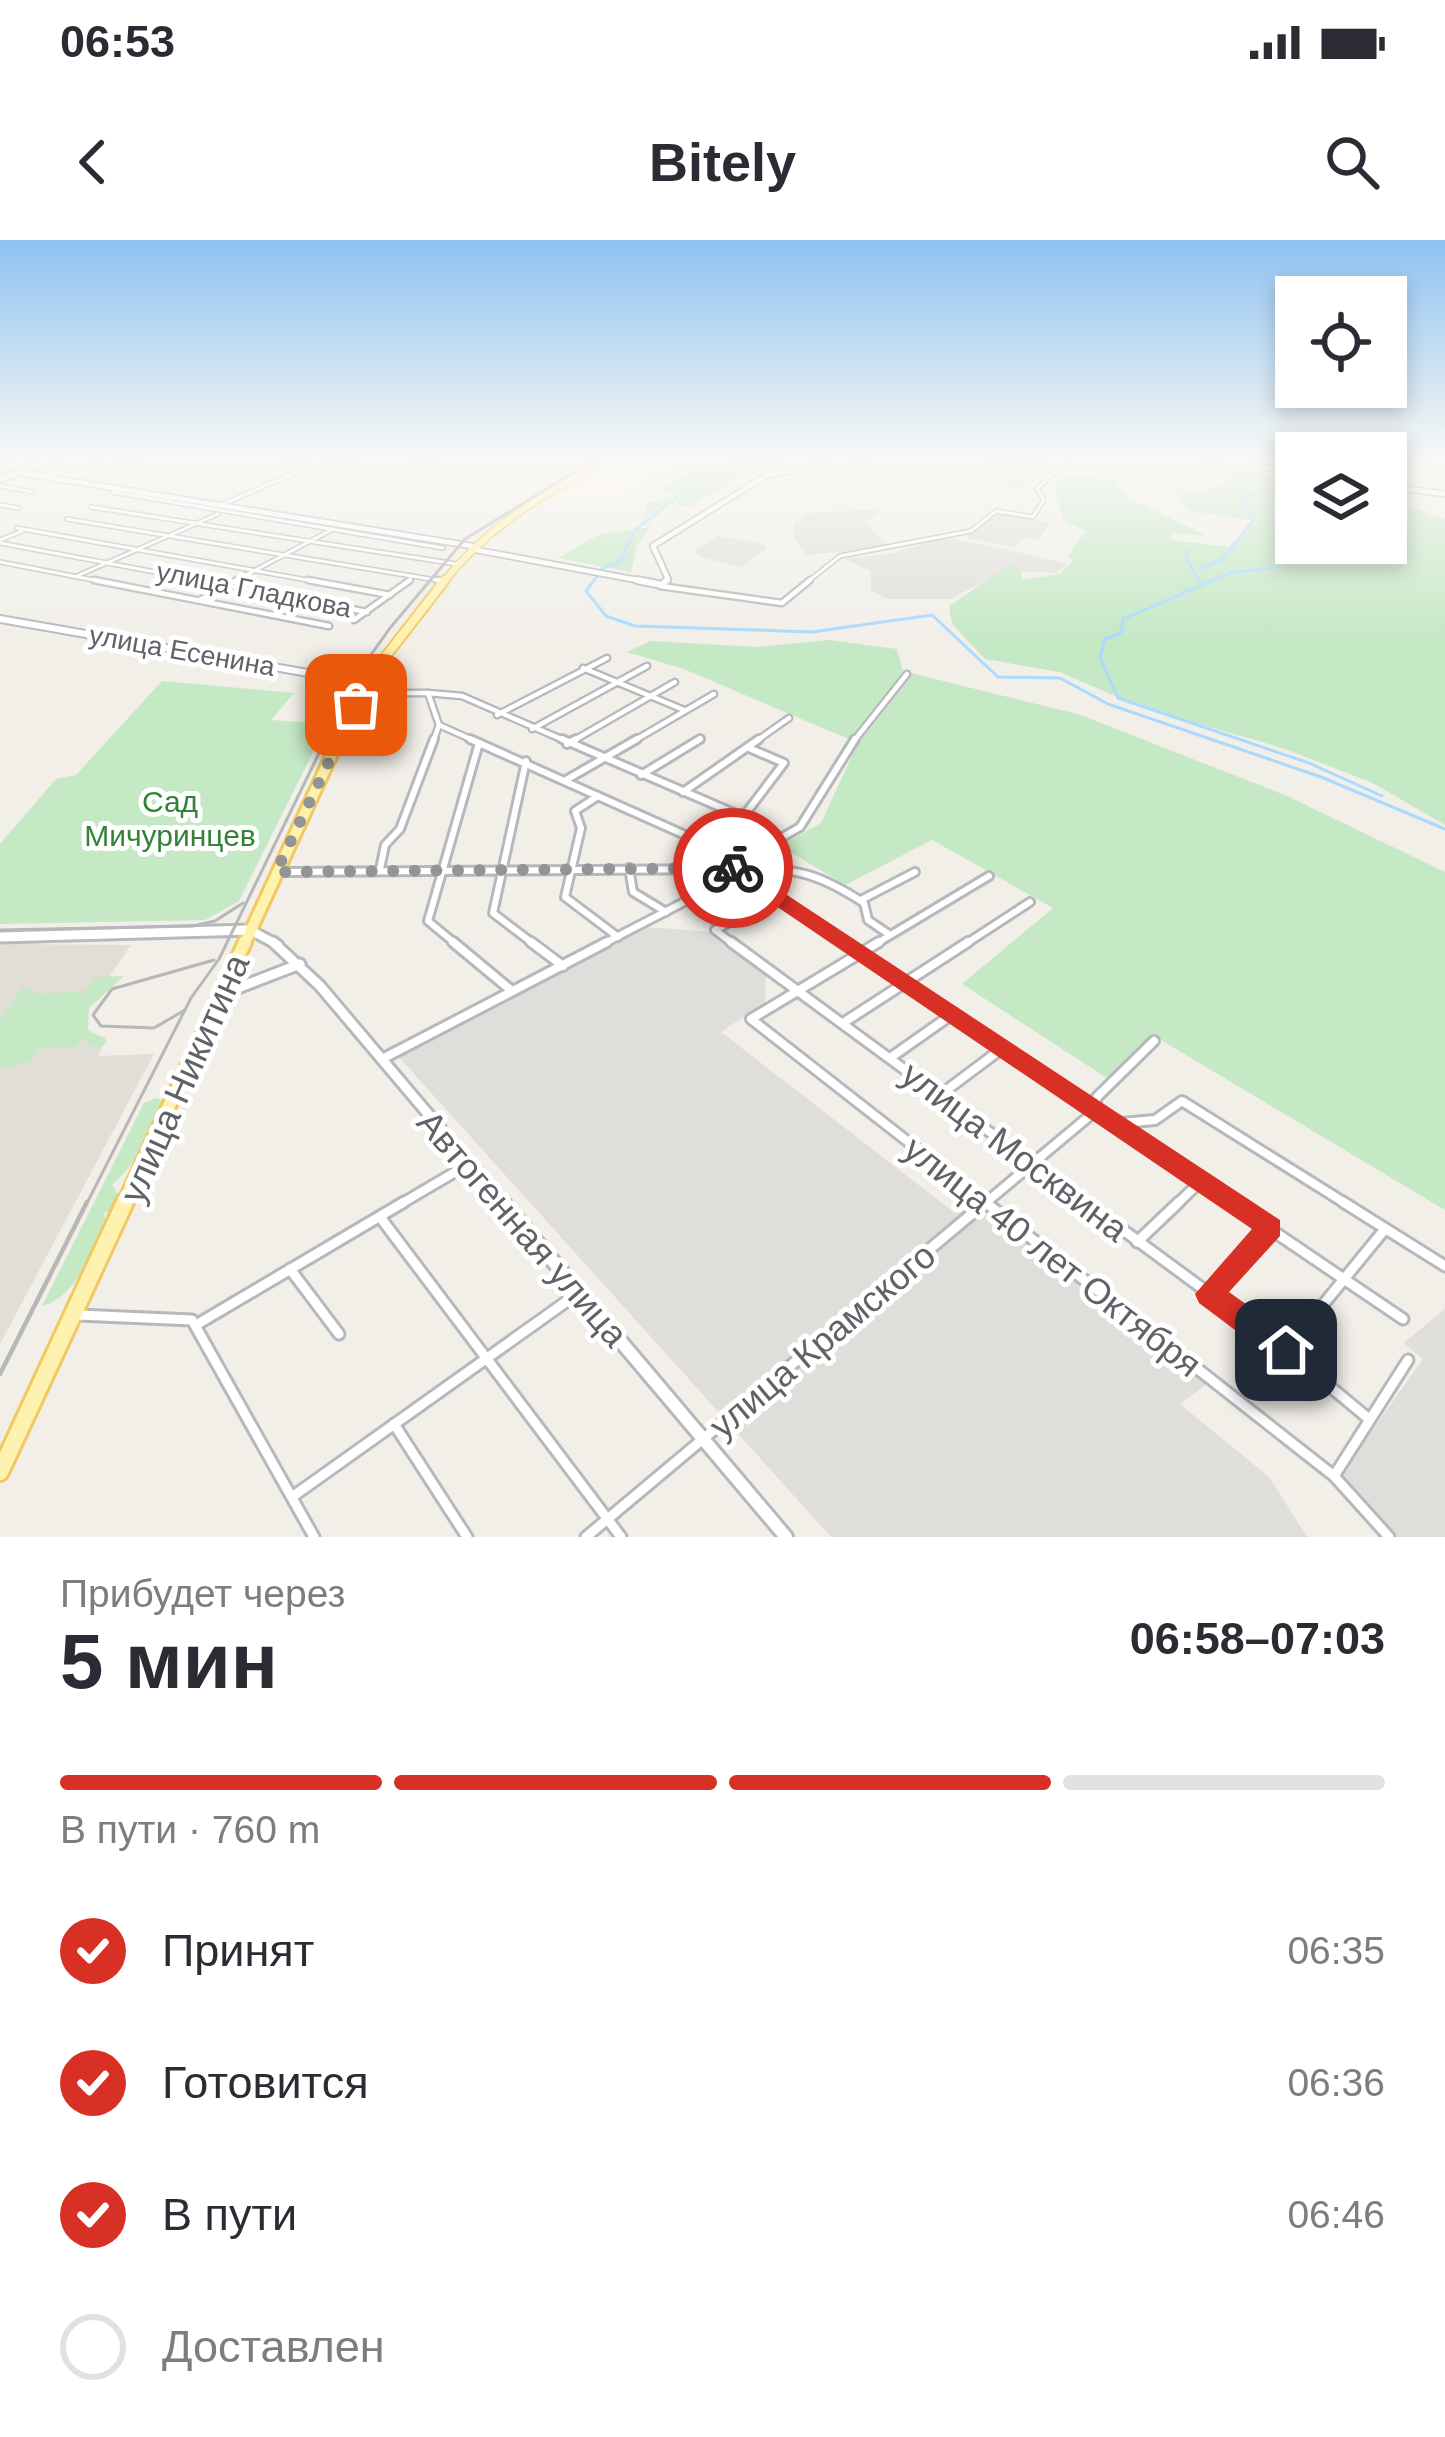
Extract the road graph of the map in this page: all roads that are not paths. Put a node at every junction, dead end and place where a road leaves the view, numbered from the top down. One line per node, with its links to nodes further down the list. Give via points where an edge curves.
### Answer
1 (67, 519): 14 (street)
2 (160, 519): 9 (street)
3 (203, 519): 9 (street)
4 (274, 519): 13 (street)
5 (302, 519): 10 (main road)
6 (507, 519): 18 (main road, улица Никитина)
7 (696, 519): 29 (street, via 652,546 668,579)
8 (987, 519): 29 (street, via 971,531 840,556 782,603)
9 (193, 524): 14 (street); 16 (street)
10 (341, 525): 13 (street); 18 (main road)
11 (17, 529): 12 (street)
12 (26, 530): 15 (street); 19 (street)
13 (332, 530): 16 (street); 17 (street)
14 (165, 536): 19 (street); 20 (street)
15 (0, 542): 22 (street, улица Гладкова)
16 (308, 543): 20 (street); 23 (street)
17 (443, 548)
18 (471, 548): 23 (main road, улица Никитина); 29 (street)
19 (136, 549): 22 (street); 24 (street)
20 (283, 556): 24 (street); 26 (street)
21 (0, 562): 25 (street)
22 (107, 563): 25 (street); 28 (street, улица Гладкова)
23 (456, 564): 27 (main road, улица Никитина)
24 (256, 570): 28 (street); 30 (street)
25 (77, 576): 35 (street)
26 (412, 579): 27 (street); 30 (street)
27 (442, 581): 40 (main road, улица Никитина)
28 (226, 586): 31 (street); 32 (street, улица Гладкова)
29 (657, 586)
30 (390, 595): 32 (street)
31 (200, 599)
32 (367, 611): 34 (street)
33 (0, 619): 40 (street, улица Есенина)
34 (354, 620)
35 (329, 626)
36 (607, 658): 38 (street)
37 (647, 666): 42 (street)
38 (583, 668): 42 (street); 47 (street)
39 (908, 674): 62 (street, via 793,833 772,843)
40 (367, 681): 43 (street); 70 (main road, улица Никитина)
41 (675, 682): 45 (street)
42 (617, 683): 45 (street); 50 (street)
43 (428, 693): 47 (street, via 462,696); 49 (street)
44 (714, 694): 46 (street)
45 (651, 696): 46 (street); 53 (street)
46 (685, 710): 55 (street)
47 (497, 715): 50 (street)
48 (789, 718): 54 (street)
49 (439, 725): 52 (street); 69 (street)
50 (532, 729): 53 (street)
51 (700, 739): 57 (street)
52 (479, 743): 56 (street); 67 (street)
53 (567, 744): 55 (street)
54 (749, 748): 59 (street); 61 (street, via 784,763)
55 (603, 759): 57 (street); 58 (street)
56 (526, 761): 58 (street); 68 (street)
57 (640, 775): 59 (street)
58 (566, 780): 60 (street)
59 (683, 792): 61 (street)
60 (598, 796): 63 (street); 65 (street, via 575,812 581,828)
61 (743, 817): 62 (street)
62 (739, 833): 63 (street)
63 (712, 849): 64 (street)
64 (712, 866): 66 (street); 72 (street)
65 (572, 867): 66 (street); 68 (street); 81 (street, via 565,897)
66 (629, 867): 77 (street, via 633,892)
67 (442, 868): 68 (street); 69 (street); 87 (street, via 428,921)
68 (503, 868): 84 (street, via 493,913)
69 (380, 869): 70 (street)
70 (276, 872): 78 (main road, улица Никитина)
71 (915, 872): 75 (street)
72 (744, 874): 74 (street); 75 (street, via 776,867 826,878); 77 (street)
73 (989, 876): 79 (street)
74 (778, 896): 82 (street); 86 (street, улица Москвина, via 715,930)
75 (861, 900): 79 (street, via 868,920)
76 (1030, 902): 85 (street)
77 (666, 912): 81 (street)
78 (250, 930): 80 (main road); 83 (street, Автогенная улица); 88 (main road, улица Никитина)
79 (890, 935): 82 (street)
80 (0, 937)
81 (618, 937): 84 (street)
82 (862, 952): 85 (street); 86 (street)
83 (300, 964): 88 (street); 94 (street, Автогенная улица)
84 (563, 966): 87 (street)
85 (906, 982): 89 (street); 90 (street)
86 (799, 991): 90 (street, улица Москвина); 101 (street, улица 40 лет Октября, via 752,1019)
87 (512, 992): 94 (street)
88 (225, 993): 111 (main road, улица Никитина)
89 (954, 1013): 92 (street); 93 (street)
90 (843, 1023): 93 (street, улица Москвина)
91 (1154, 1041): 96 (street, улица Крамского)
92 (1005, 1047): 95 (street); 96 (street)
93 (890, 1058): 95 (street, улица Москвина)
94 (381, 1060): 98 (street, Автогенная улица)
95 (940, 1095): 99 (street, улица Москвина)
96 (1095, 1108): 97 (street); 99 (street, улица Крамского)
97 (1118, 1123): 100 (street); 104 (street, via 1155,1120 1182,1101)
98 (467, 1165): 102 (street); 109 (street, Автогенная улица)
99 (1032, 1165): 101 (street, улица Крамского); 105 (street, улица Москвина)
100 (1202, 1180): 103 (street); 105 (street)
101 (985, 1204): 120 (street, улица Крамского); 122 (street, улица 40 лет Октября)
102 (380, 1216): 107 (street); 116 (street)
103 (1271, 1228): 108 (street); 110 (street)
104 (1385, 1229): 106 (street); 108 (street)
105 (1138, 1242): 110 (street, улица Москвина)
106 (1445, 1266)
107 (290, 1269): 113 (street); 114 (street)
108 (1346, 1279): 112 (street); 115 (street)
109 (578, 1293): 116 (street); 120 (street, Автогенная улица)
110 (1209, 1294): 115 (street, улица Москвина)
111 (75, 1316): 113 (street); 121 (main road, улица Никитина)
112 (1403, 1319)
113 (196, 1325): 123 (street)
114 (339, 1334)
115 (1286, 1350): 118 (street, улица Москвина)
116 (485, 1359): 119 (street); 124 (street)
117 (1408, 1360): 118 (street)
118 (1369, 1419): 122 (street)
119 (394, 1424): 123 (street); 126 (street)
120 (702, 1441): 124 (street, улица Крамского); 129 (street, Автогенная улица)
121 (0, 1472)
122 (1334, 1476): 130 (street, улица 40 лет Октября)
123 (292, 1498): 125 (street)
124 (608, 1519): 127 (street, улица Крамского); 128 (street)
125 (314, 1537)
126 (467, 1537)
127 (586, 1537)
128 (621, 1537)
129 (786, 1537)
130 (1389, 1537)

